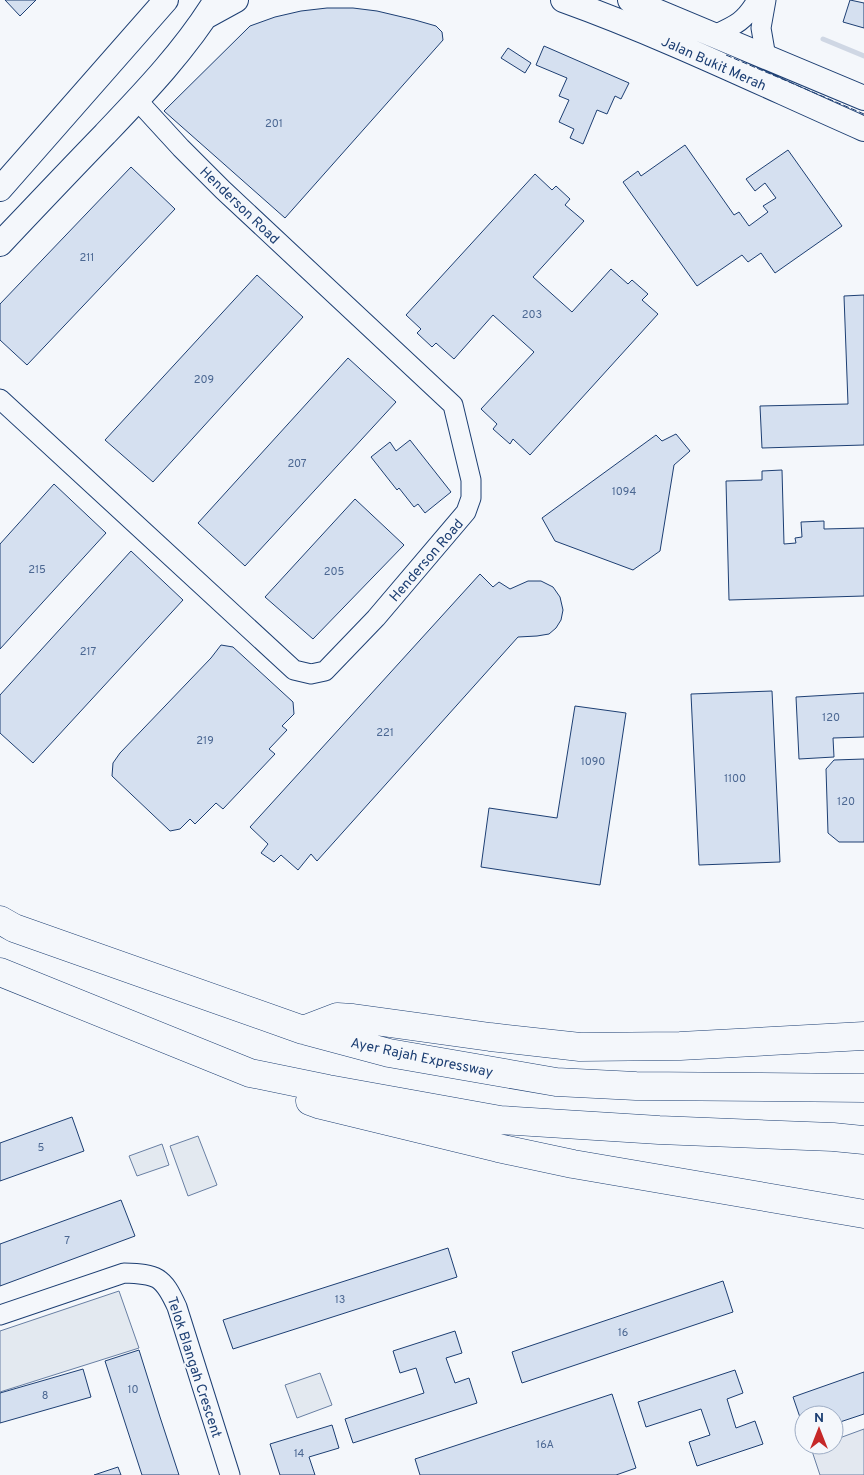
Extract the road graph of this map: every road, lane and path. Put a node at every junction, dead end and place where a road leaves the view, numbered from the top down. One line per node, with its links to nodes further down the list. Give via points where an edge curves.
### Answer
1 (166, 0): 13 (main road)
2 (236, 0): 7 (main road)
3 (563, 0): 12 (main road, Jalan Bukit Merah, via 681,47)
4 (630, 0): 8 (main road, Jalan Bukit Merah)
5 (757, 0): 8 (street, via 738,24)
6 (766, 0): 9 (street, via 761,28)
7 (211, 9): 11 (main road)
8 (714, 35): 9 (main road, Jalan Bukit Merah)
9 (766, 57): 10 (main road, Jalan Bukit Merah)
10 (864, 98)
11 (137, 100): 14 (main road); 15 (street, Henderson Road, via 223,190 453,405 472,480 472,498 466,512 356,640 325,671 311,674 294,670)
12 (864, 129)
13 (0, 189)
14 (0, 244)
15 (0, 399)
16 (0, 920): 18 (highway, Ayer Rajah Expressway, via 14,928)
17 (0, 972): 20 (highway)
18 (303, 1030): 19 (highway, via 337,1017 580,1047 680,1046); 21 (highway, Ayer Rajah Expressway, via 389,1053 556,1082)
19 (864, 1036)
20 (250, 1073): 22 (highway, via 500,1120); 23 (highway, via 268,1084 321,1105 498,1148)
21 (864, 1088)
22 (864, 1140)
23 (864, 1214)
24 (0, 1315): 25 (street, Telok Blangah Crescent, via 124,1273 158,1278 170,1291 177,1306)
25 (230, 1475)

